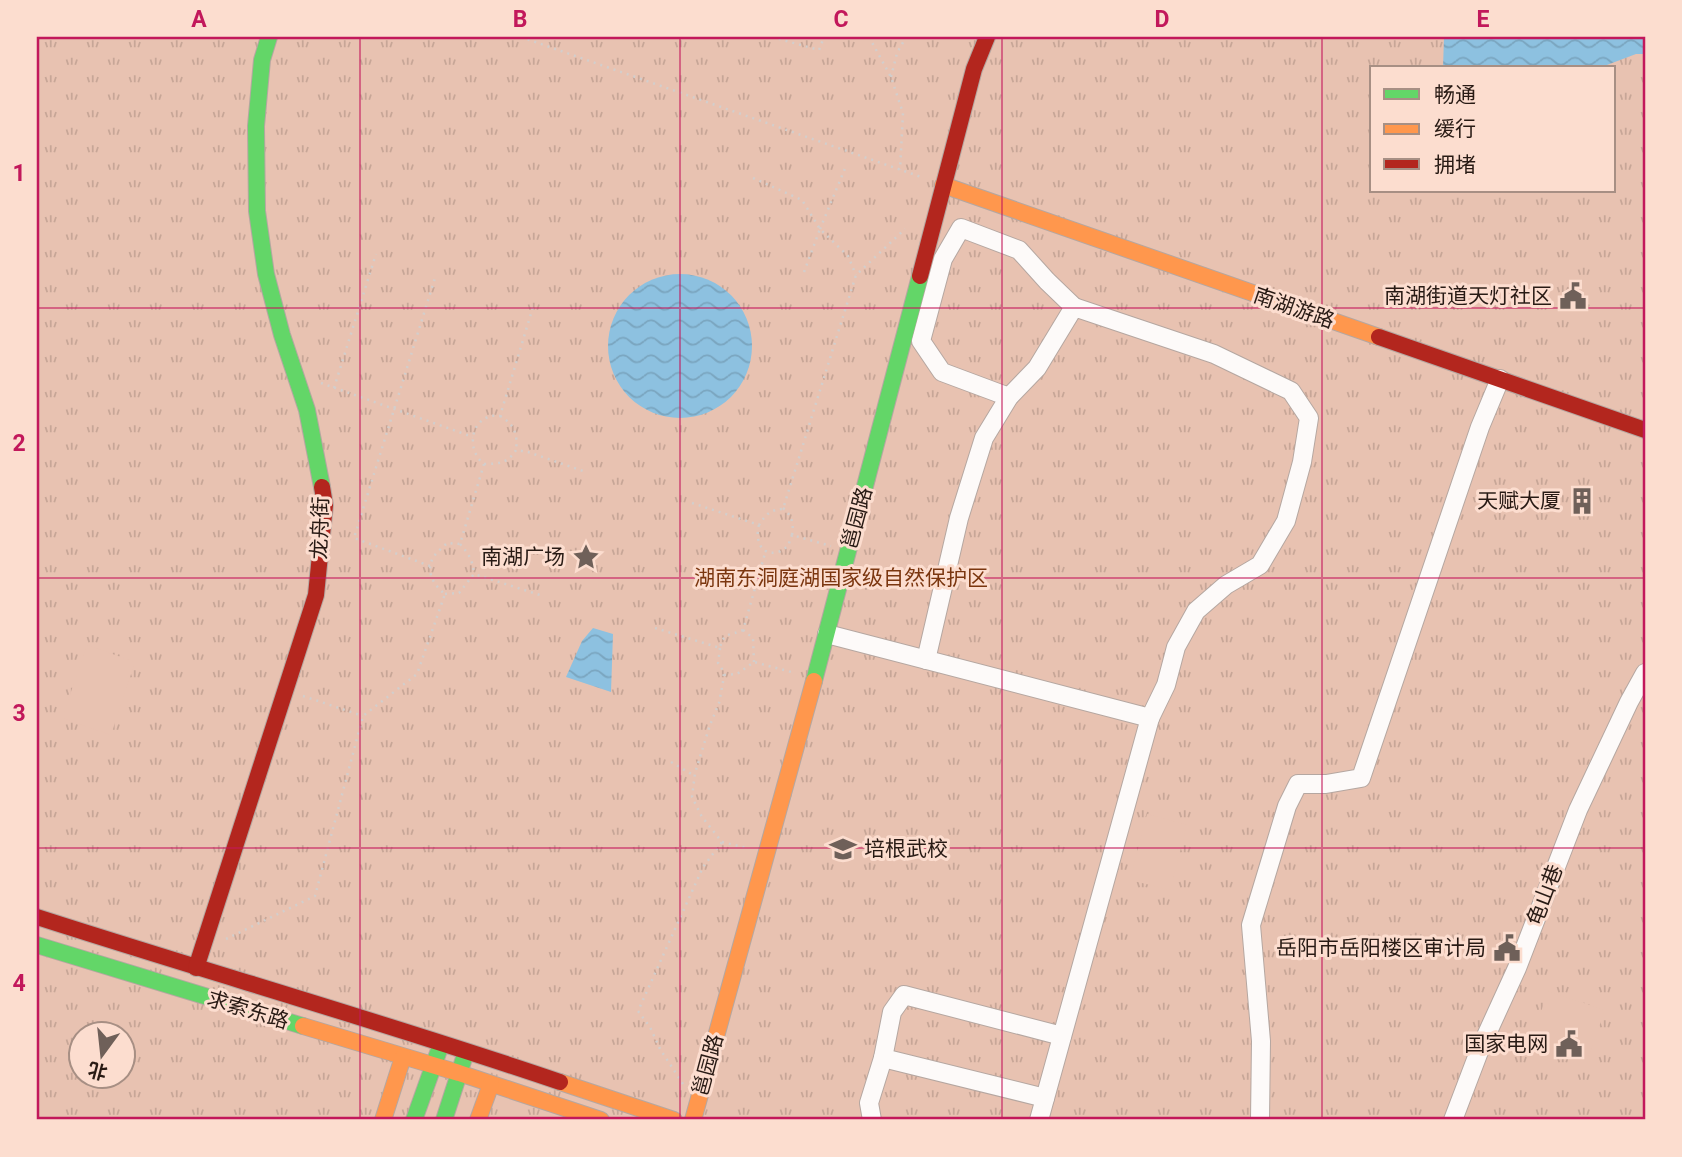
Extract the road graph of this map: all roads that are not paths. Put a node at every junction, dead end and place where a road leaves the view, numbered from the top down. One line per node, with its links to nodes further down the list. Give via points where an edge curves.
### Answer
1 (268, 37): 14 (street, 龙舟街, via 256,126 257,211 266,274 307,410 325,505 316,595)
2 (987, 37): 3 (street, 邕园路)
3 (943, 185): 5 (street, 南湖游路); 8 (street, 邕园路)
4 (1074, 307): 6 (street, via 1037,368); 6 (street, via 1019,250 961,228 943,259 921,341 942,372); 11 (street, via 1213,354 1291,391 1310,418 1286,521 1260,565 1226,585 1196,611 1176,647 1166,685)
5 (1500, 379): 7 (street, 南湖游路); 33 (street, via 1475,440 1361,778 1298,784 1287,806 1251,925 1261,1041)
6 (1009, 397): 9 (street, via 984,438 959,518)
7 (1645, 430)
8 (827, 634): 9 (street); 30 (street, 邕园路)
9 (926, 660): 11 (street)
10 (1645, 673): 34 (street, 龟山巷, via 1578,810)
11 (1150, 718): 15 (street)
12 (37, 917): 14 (street, 求索东路)
13 (37, 944): 18 (street, 求索东路)
14 (196, 968): 16 (street, 求索东路)
15 (1062, 1036): 19 (street, via 904,995 892,1012); 23 (street)
16 (442, 1042): 17 (street, 求索东路); 20 (street)
17 (467, 1051): 21 (street); 29 (street, 求索东路)
18 (403, 1057): 20 (street, 求索东路); 24 (street)
19 (883, 1058): 23 (street); 31 (street, via 869,1103)
20 (433, 1066): 21 (street, 求索东路); 25 (street)
21 (460, 1073): 22 (street, 求索东路); 26 (street)
22 (491, 1084): 27 (street); 28 (street, 求索东路)
23 (1045, 1098): 32 (street)
24 (383, 1120)
25 (414, 1120)
26 (444, 1120)
27 (478, 1120)
28 (601, 1120)
29 (674, 1120)
30 (693, 1120)
31 (872, 1120)
32 (1039, 1120)
33 (1260, 1120)
34 (1453, 1120)

